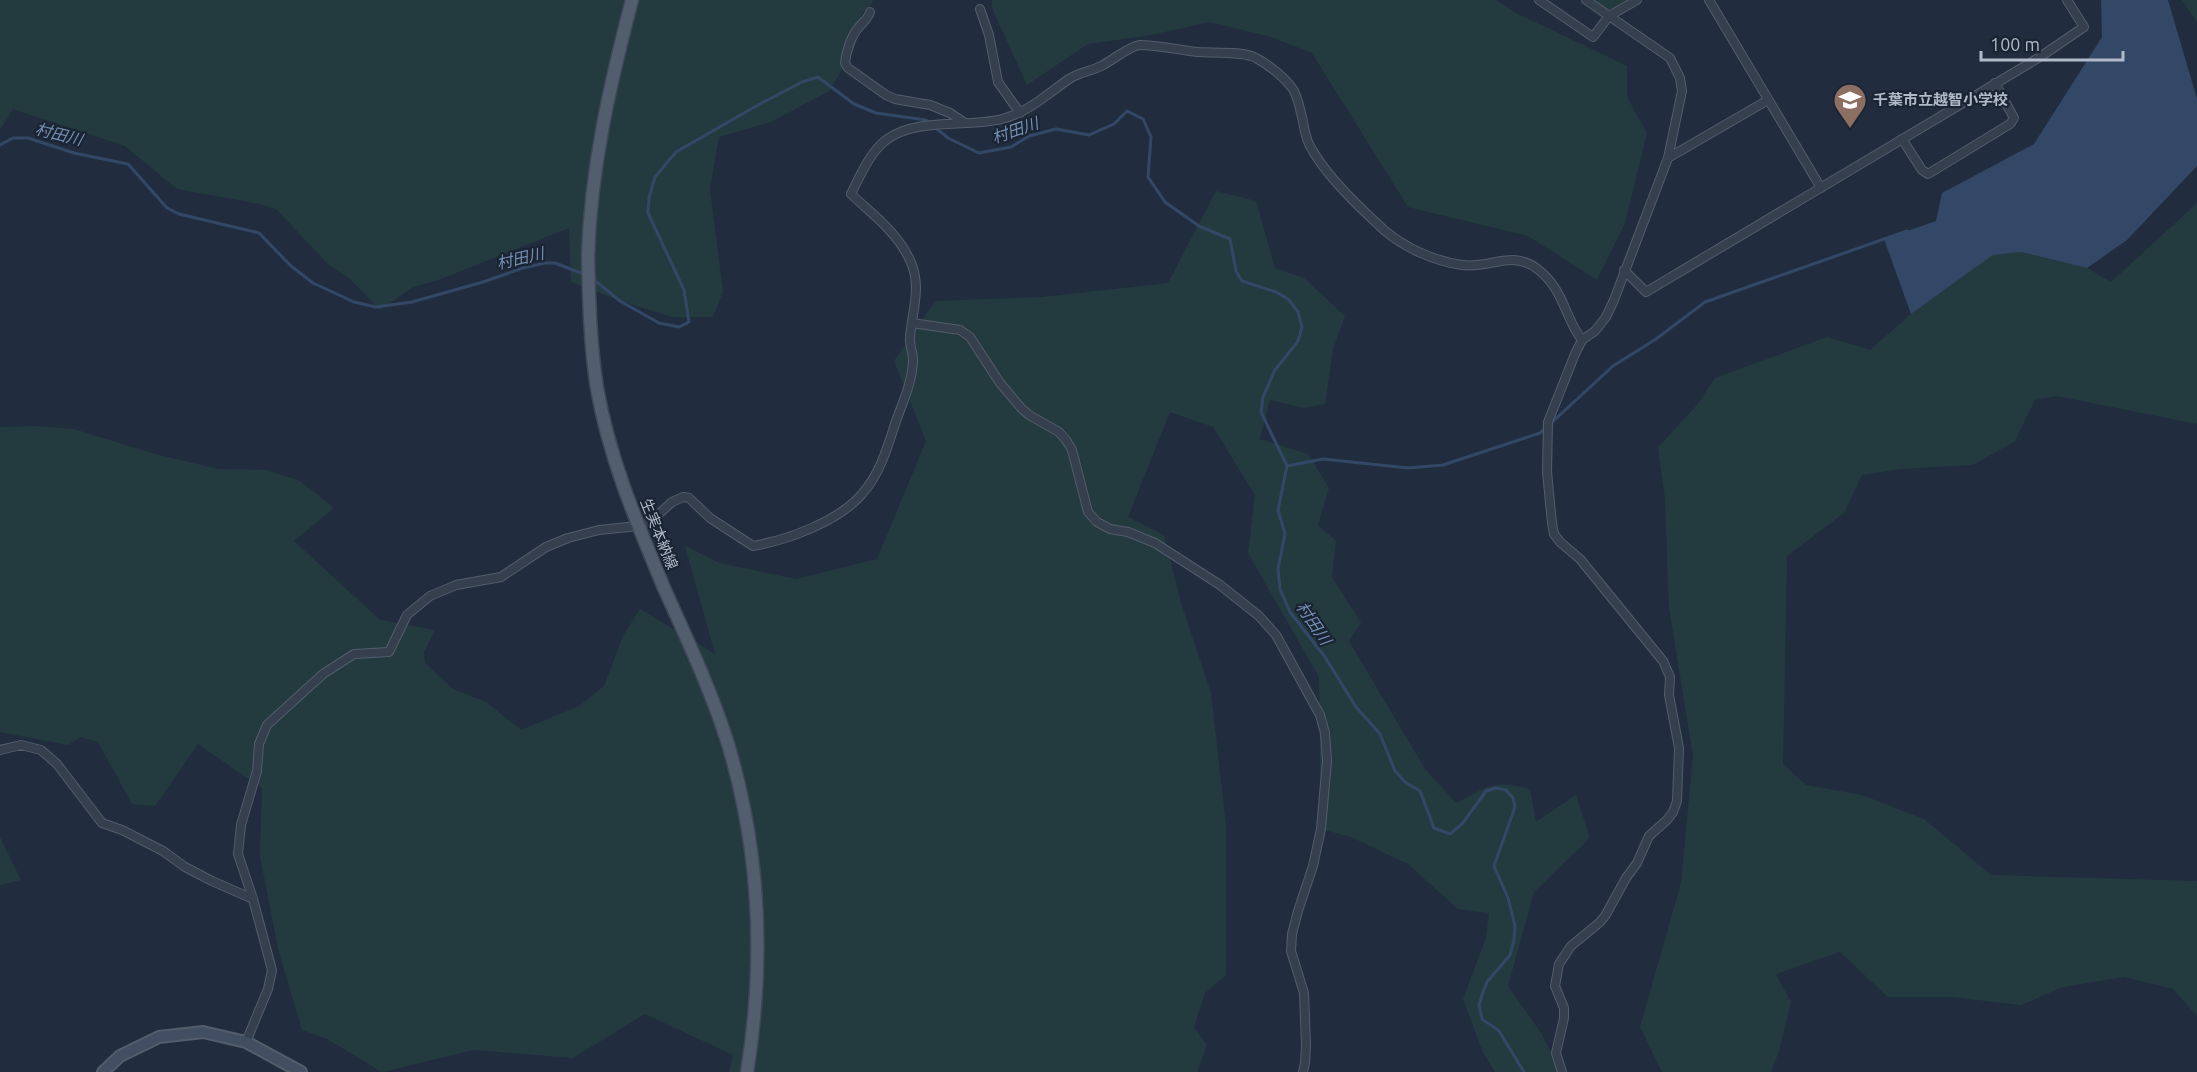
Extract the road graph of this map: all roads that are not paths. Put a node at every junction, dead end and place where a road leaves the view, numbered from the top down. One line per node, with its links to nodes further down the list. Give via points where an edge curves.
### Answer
1 (632, 0): 25 (main road, 生実本納線, bridge, via 606,102 593,179 588,255 592,344 605,426 634,515 698,663 728,743 738,783 755,879 759,954)
2 (1539, 0): 9 (street, via 1593,37)
3 (1586, 0): 9 (street)
4 (1636, 0): 9 (street)
5 (1709, 0): 11 (street)
6 (2067, 0): 10 (street, via 2084,27)
7 (980, 9): 12 (street, via 998,82)
8 (870, 12): 13 (street, via 848,49 848,68 886,95 930,105 950,113)
9 (1609, 16): 15 (street, via 1664,52 1676,68 1682,91)
10 (1995, 83): 14 (street); 14 (street, via 2013,121 1928,174)
11 (1768, 100): 15 (street); 16 (street)
12 (1020, 112): 13 (street, via 1001,119); 19 (street, via 1071,77 1102,66 1139,45 1255,57 1294,92 1308,142 1319,159 1383,229 1401,244 1461,265 1515,258 1524,261 1540,271 1560,293 1573,328)
13 (961, 124): 18 (street, via 928,126 885,140 851,194 895,234 912,266 916,297)
14 (1902, 139): 16 (street)
15 (1668, 158): 17 (street)
16 (1821, 188): 17 (street, via 1646,292)
17 (1624, 270): 19 (street, via 1606,317 1596,331)
18 (912, 323): 21 (street, via 909,382 884,455 862,494 837,514 803,533 753,546 683,497 650,522 568,538 546,547 501,577 440,591 407,615 389,651 354,654 322,674 267,725 259,744 257,771 241,825 238,854); 26 (street, via 960,330 970,337 1022,409 1066,440 1088,512 1097,522 1155,543 1259,616 1276,635 1320,714 1327,760 1321,829 1292,934 1291,951 1304,993)
19 (1582, 340): 27 (street, via 1546,433 1554,534 1580,559 1663,661 1670,678 1679,782 1673,812 1649,836 1605,916 1570,946 1559,964 1555,986 1564,1018 1556,1053)
20 (0, 750): 21 (street, via 21,745 41,750 57,764 102,823)
21 (253, 899): 22 (street, via 272,970)
22 (246, 1042): 23 (street, via 204,1032 159,1037 120,1056); 24 (street)
23 (103, 1072)
24 (301, 1072)
25 (747, 1072)
26 (1303, 1072)
27 (1562, 1072)

